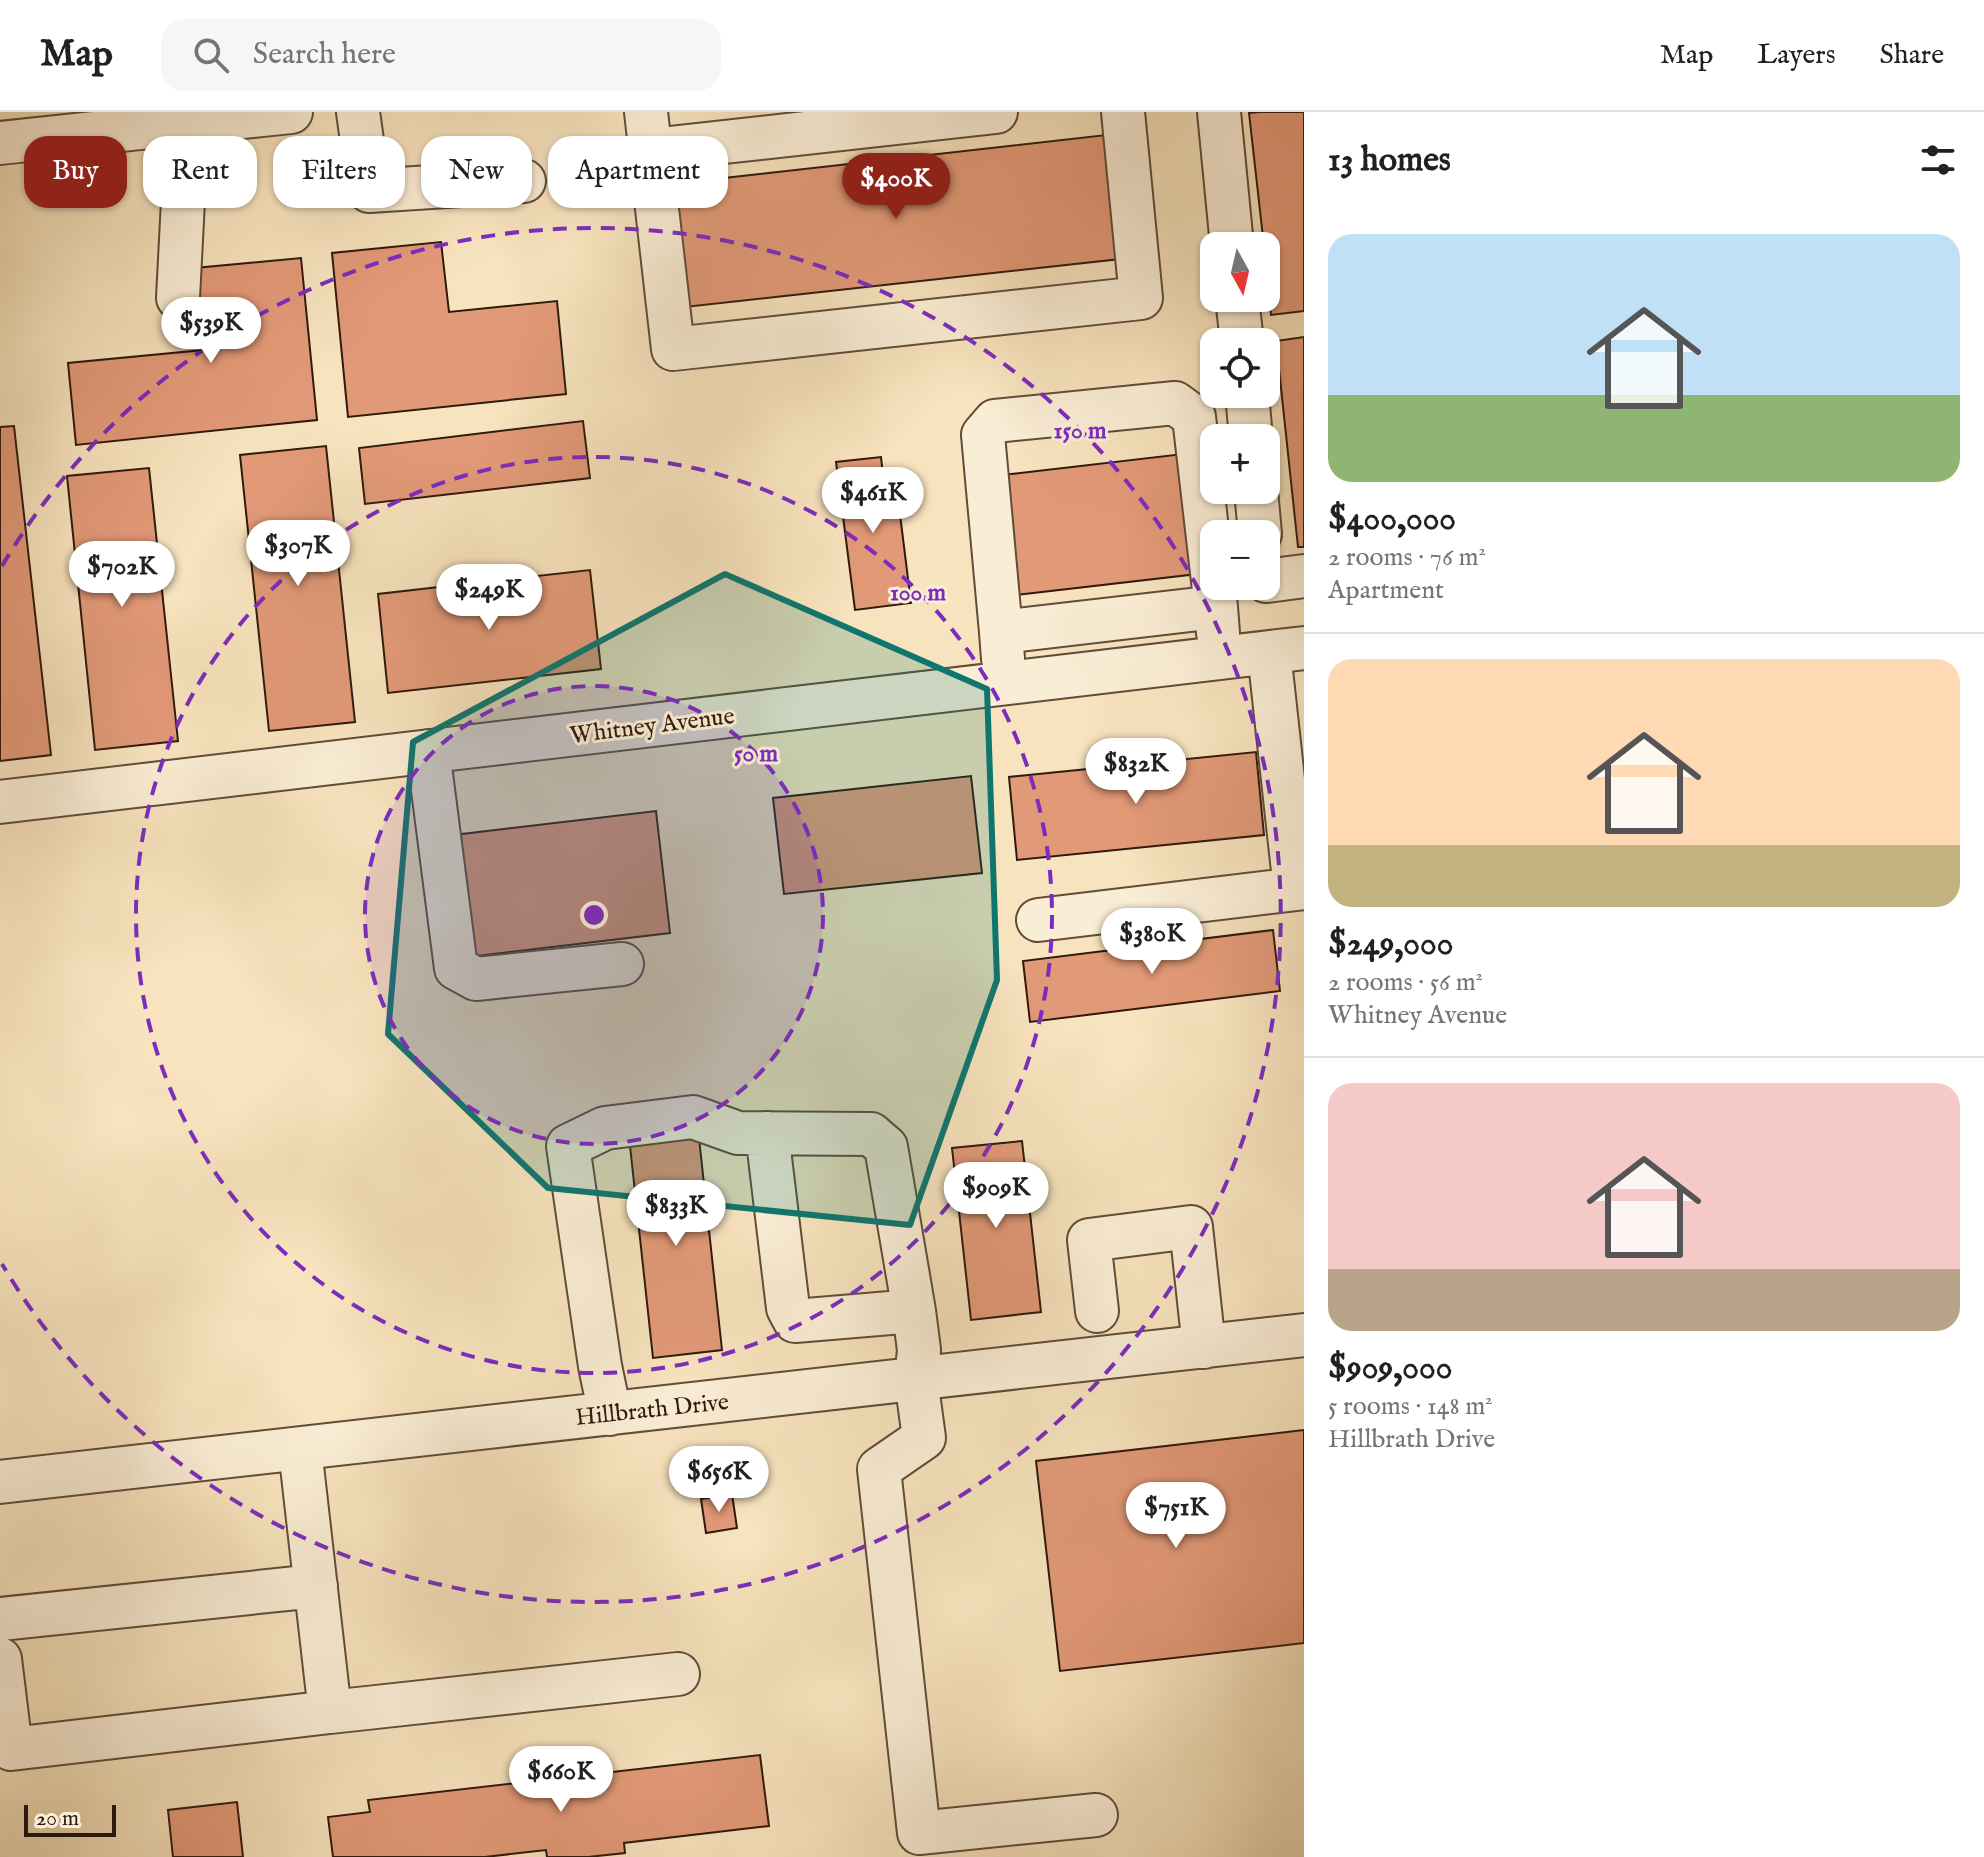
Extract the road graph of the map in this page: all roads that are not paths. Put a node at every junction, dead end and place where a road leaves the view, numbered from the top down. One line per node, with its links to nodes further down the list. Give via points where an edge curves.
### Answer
1 (291, 112): 6 (street)
2 (358, 112): 9 (street, via 369,191)
3 (996, 112): 7 (street)
4 (1123, 112): 7 (street, via 1141,298 673,349)
5 (1219, 112): 10 (street)
6 (187, 123): 8 (street); 11 (street)
7 (648, 131)
8 (0, 143)
9 (421, 188)
10 (1231, 232)
11 (178, 298)
12 (1304, 576): 13 (street)
13 (1280, 579)
14 (1216, 607): 15 (street); 15 (street, via 1194,417 1175,403 995,421 983,435); 17 (street)
15 (1001, 632): 18 (street)
16 (1287, 650): 17 (street, Whitney Avenue); 21 (street)
17 (1221, 658): 18 (street, Whitney Avenue)
18 (1005, 683): 19 (street, Whitney Avenue)
19 (428, 751): 20 (street, Whitney Avenue); 23 (street, via 456,968 476,979)
20 (0, 802)
21 (1299, 889): 22 (street)
22 (1038, 920)
23 (622, 964)
24 (767, 1133): 25 (street, via 871,1134 886,1147); 25 (street, via 788,1308 795,1321); 30 (street, via 738,1133 693,1117 605,1128 568,1146)
25 (914, 1311): 29 (street)
26 (1097, 1311): 28 (street, via 1089,1240 1191,1227)
27 (1304, 1335): 28 (street, Hillbrath Drive)
28 (1204, 1347): 29 (street, Hillbrath Drive)
29 (916, 1379): 30 (street, Hillbrath Drive); 38 (street, via 924,1438 879,1469 919,1833)
30 (610, 1414): 31 (street, Hillbrath Drive)
31 (300, 1449): 32 (street, Hillbrath Drive); 33 (street)
32 (0, 1482)
33 (316, 1586): 34 (street); 37 (street)
34 (0, 1619)
35 (0, 1659): 37 (street, via 11,1749)
36 (678, 1674): 37 (street)
37 (330, 1712)
38 (1096, 1815)

